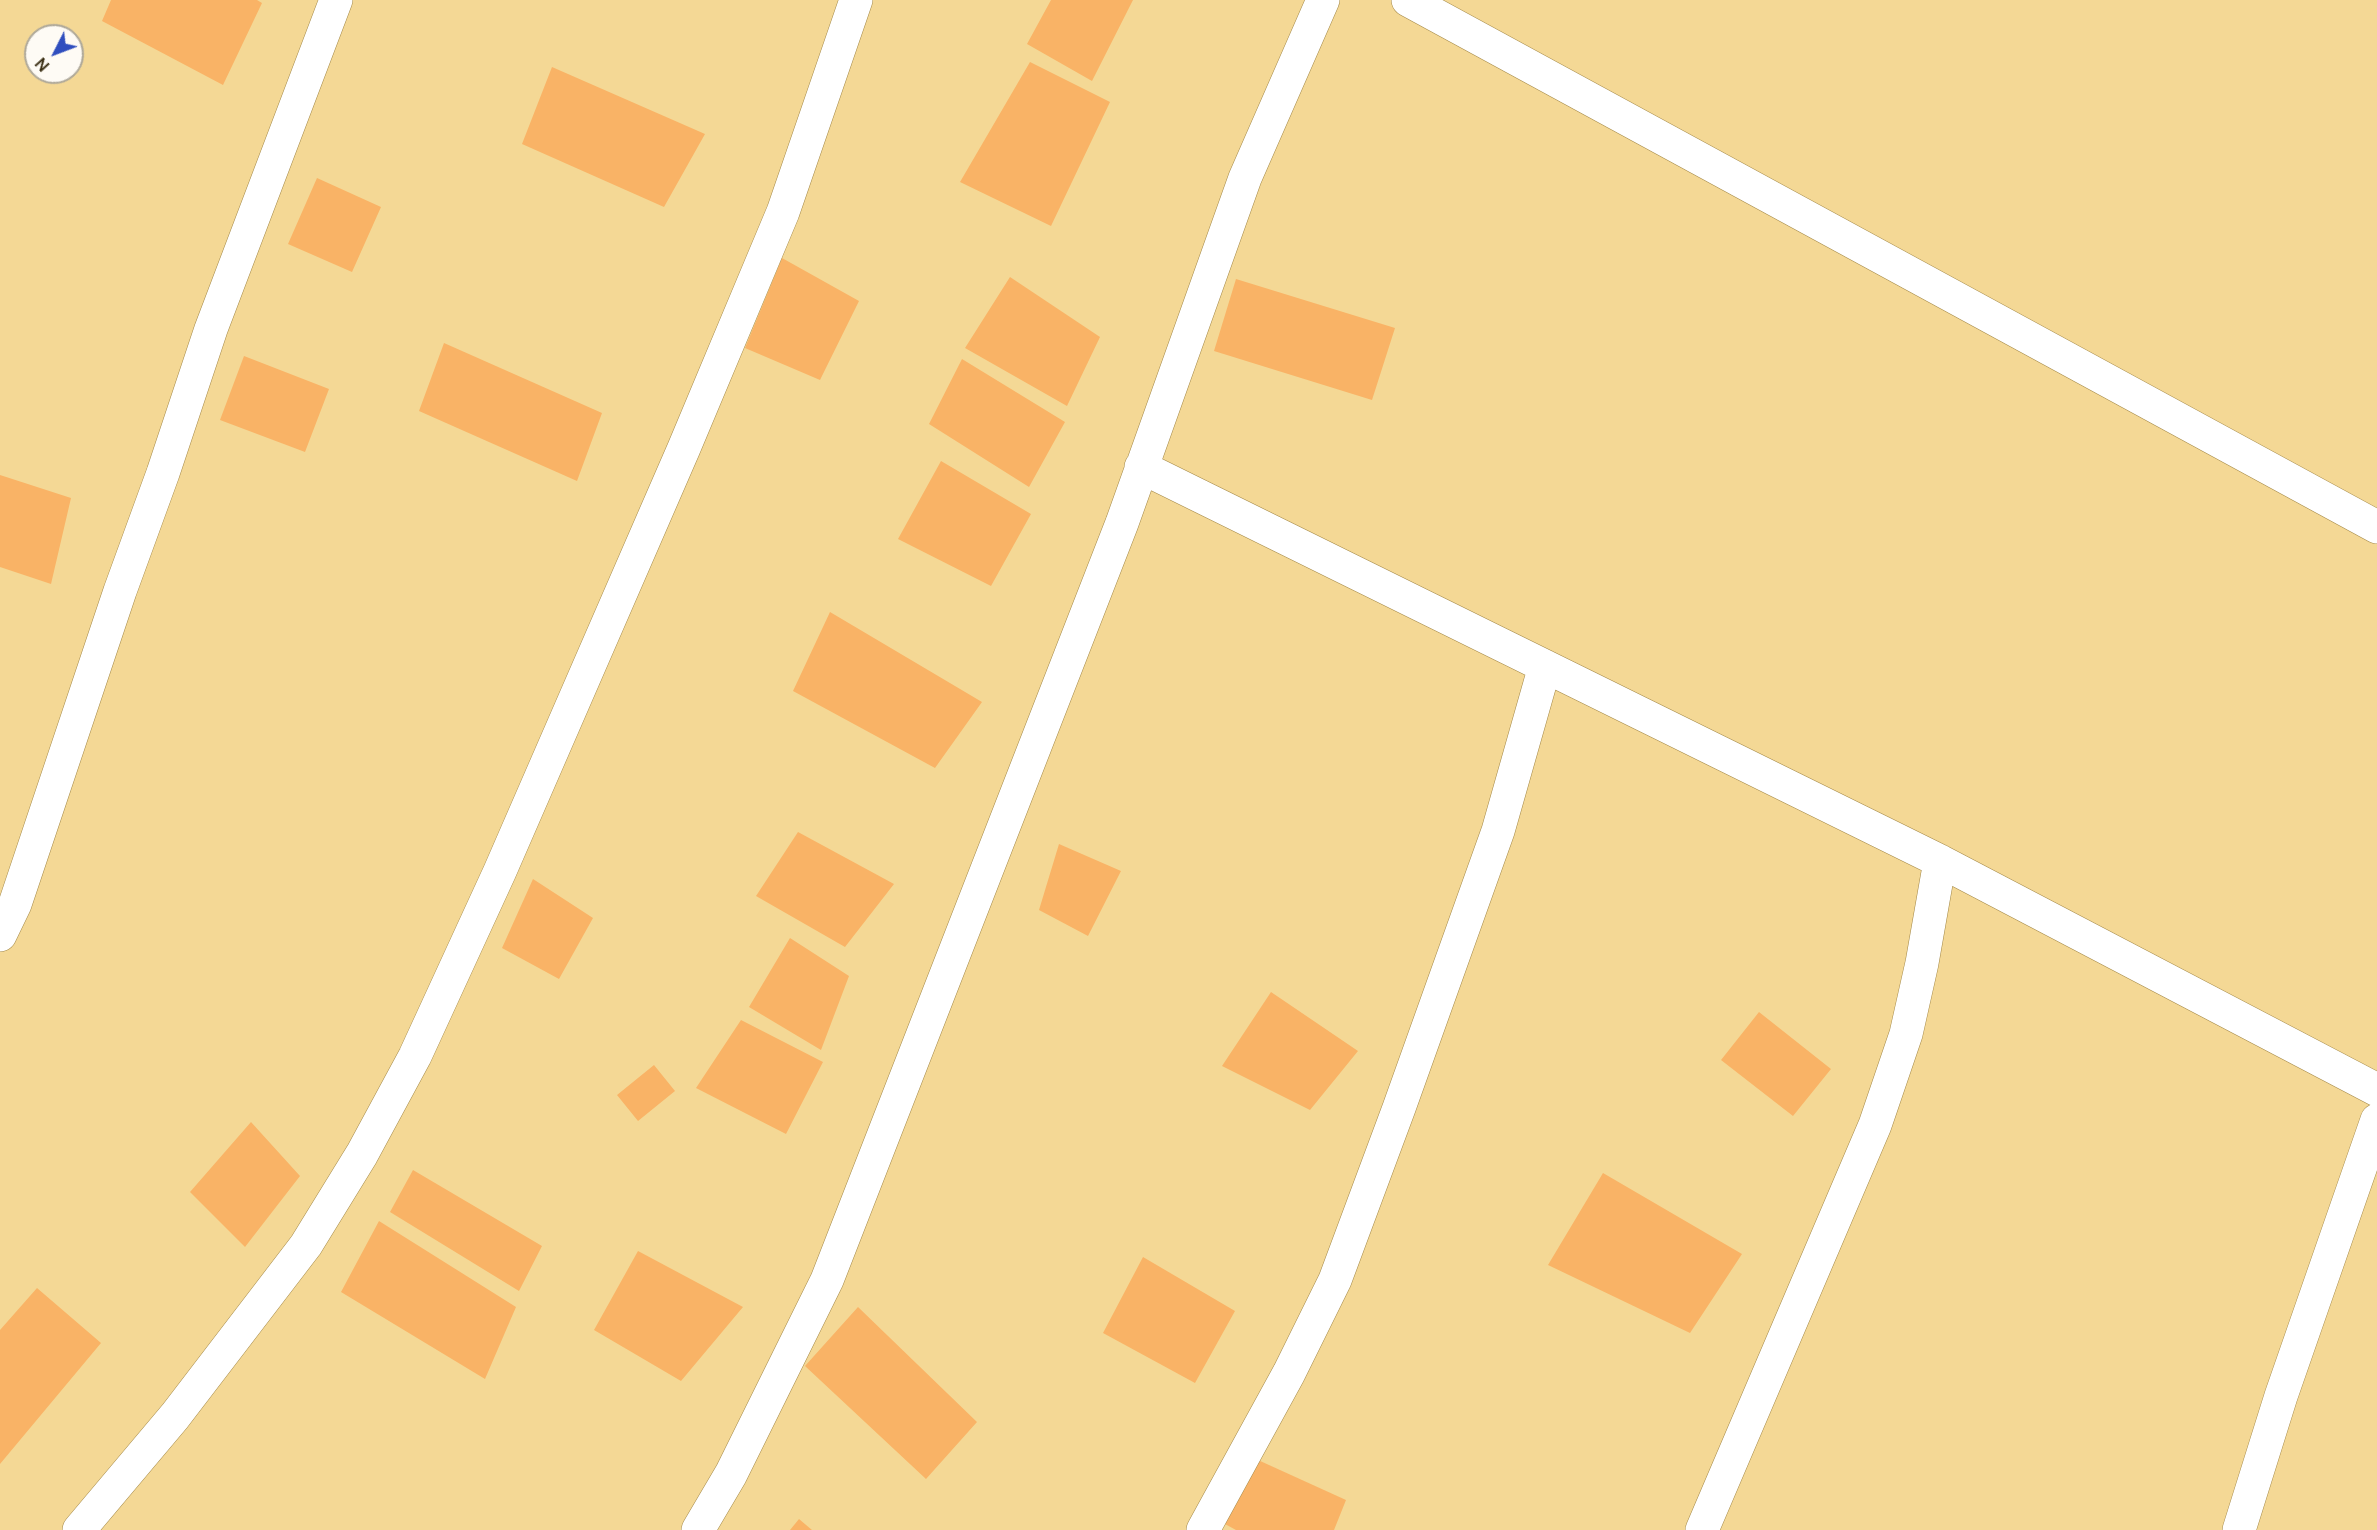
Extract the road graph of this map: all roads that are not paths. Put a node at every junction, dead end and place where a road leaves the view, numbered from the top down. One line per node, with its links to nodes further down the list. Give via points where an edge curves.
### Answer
1 (336, 0): 9 (street, via 211,329 15,904)
2 (856, 0): 12 (street, via 783,212 500,871 415,1056 362,1154 306,1245 175,1416)
3 (1323, 0): 5 (street, via 1245,178)
4 (1408, 0): 6 (street)
5 (1141, 467): 7 (street); 13 (street, via 827,1280 731,1474)
6 (2377, 527)
7 (1545, 666): 8 (street); 14 (street, via 1498,831 1335,1280)
8 (1940, 861): 10 (street); 15 (street, via 1906,1034 1875,1125)
9 (0, 935)
10 (2377, 1090)
11 (2377, 1120): 16 (street, via 2281,1395)
12 (79, 1530)
13 (698, 1530)
14 (1203, 1530)
15 (1702, 1530)
16 (2239, 1530)

